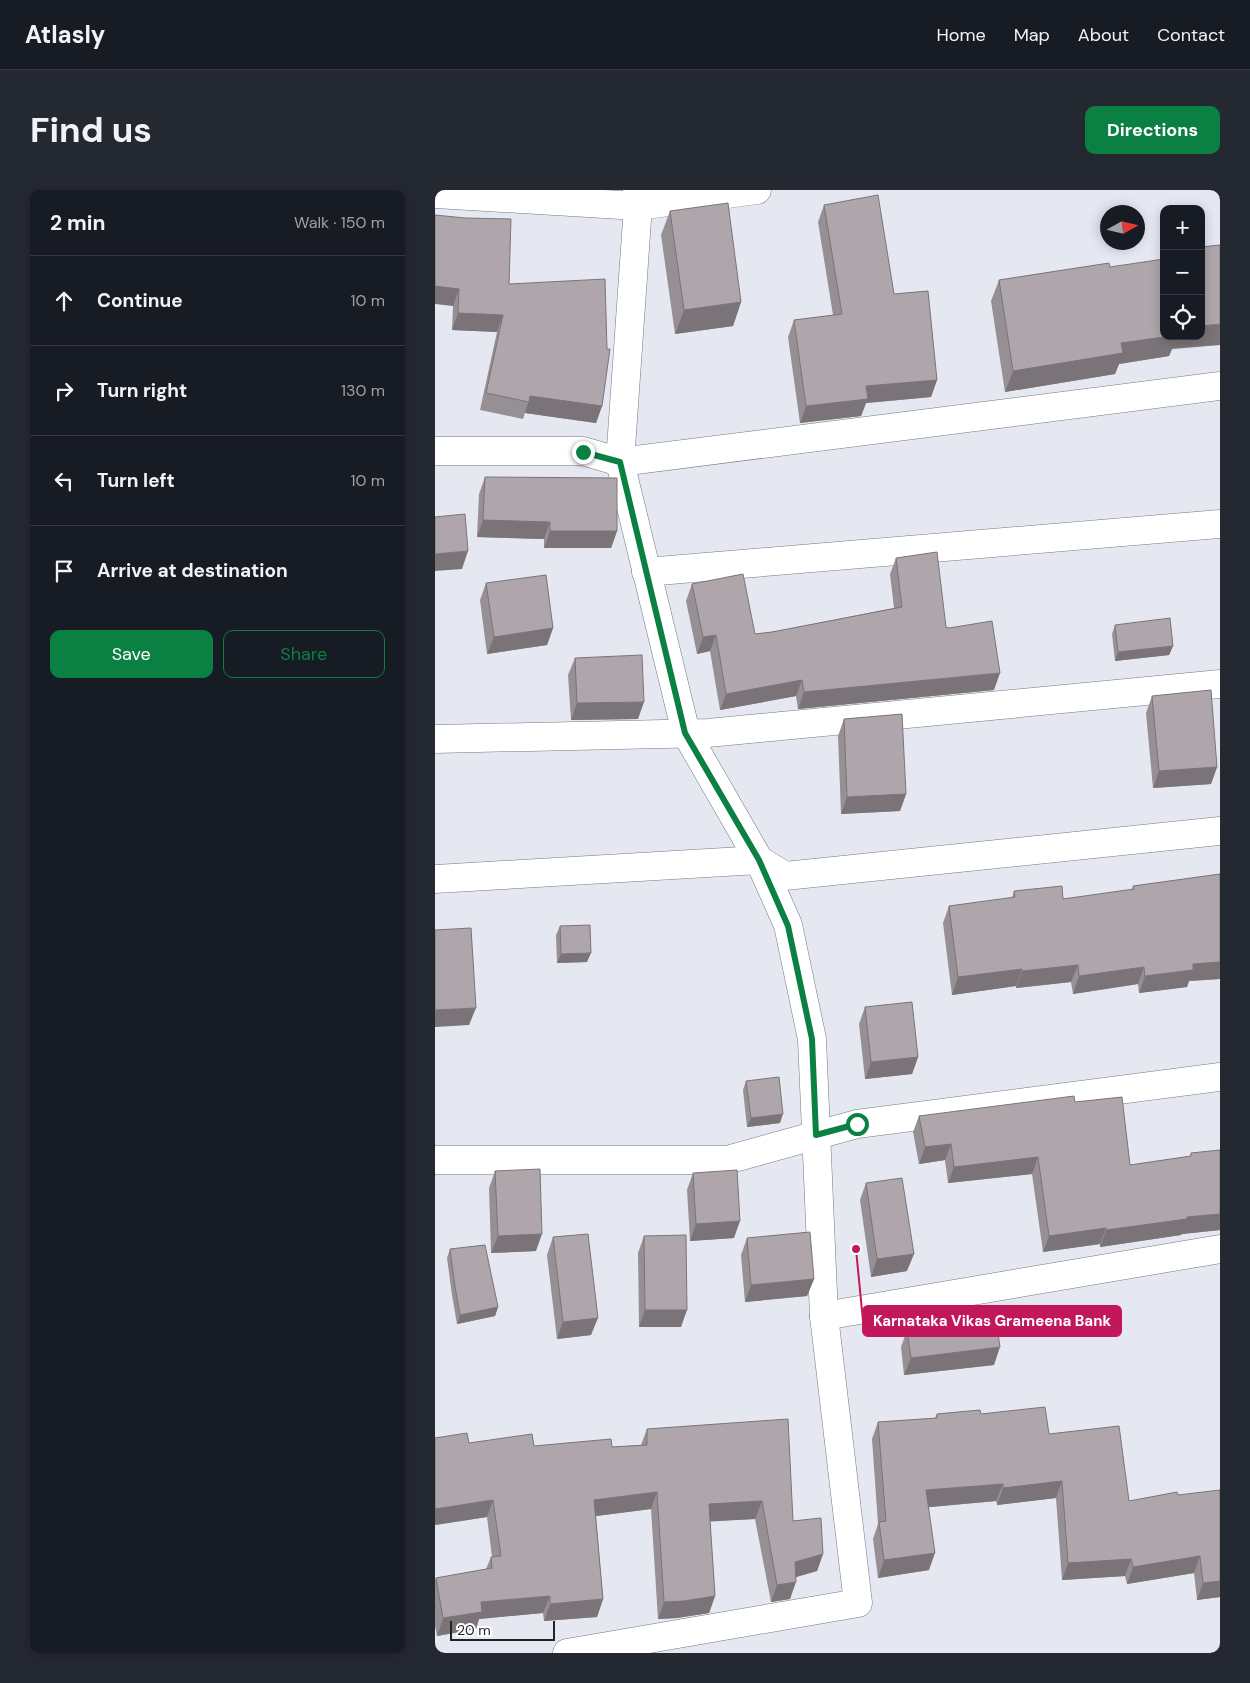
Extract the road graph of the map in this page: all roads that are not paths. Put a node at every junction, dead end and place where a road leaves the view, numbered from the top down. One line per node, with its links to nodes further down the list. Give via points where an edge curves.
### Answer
1 (757, 190): 3 (street)
2 (435, 194): 3 (street)
3 (637, 198): 6 (street)
4 (1220, 386): 6 (street)
5 (435, 451): 6 (street, via 583,452)
6 (620, 462): 8 (street)
7 (1220, 524): 8 (street)
8 (646, 572): 10 (street)
9 (1220, 684): 10 (street)
10 (685, 733): 11 (street); 13 (street)
11 (435, 739)
12 (1220, 831): 13 (street, via 785,876)
13 (759, 860): 14 (street); 16 (street, via 788,926 812,1039)
14 (435, 879)
15 (1220, 1077): 16 (street, via 857,1124)
16 (816, 1135): 17 (street, via 727,1160); 19 (street)
17 (435, 1160)
18 (1220, 1249): 19 (street)
19 (824, 1316): 20 (street, via 858,1603)
20 (567, 1653)

